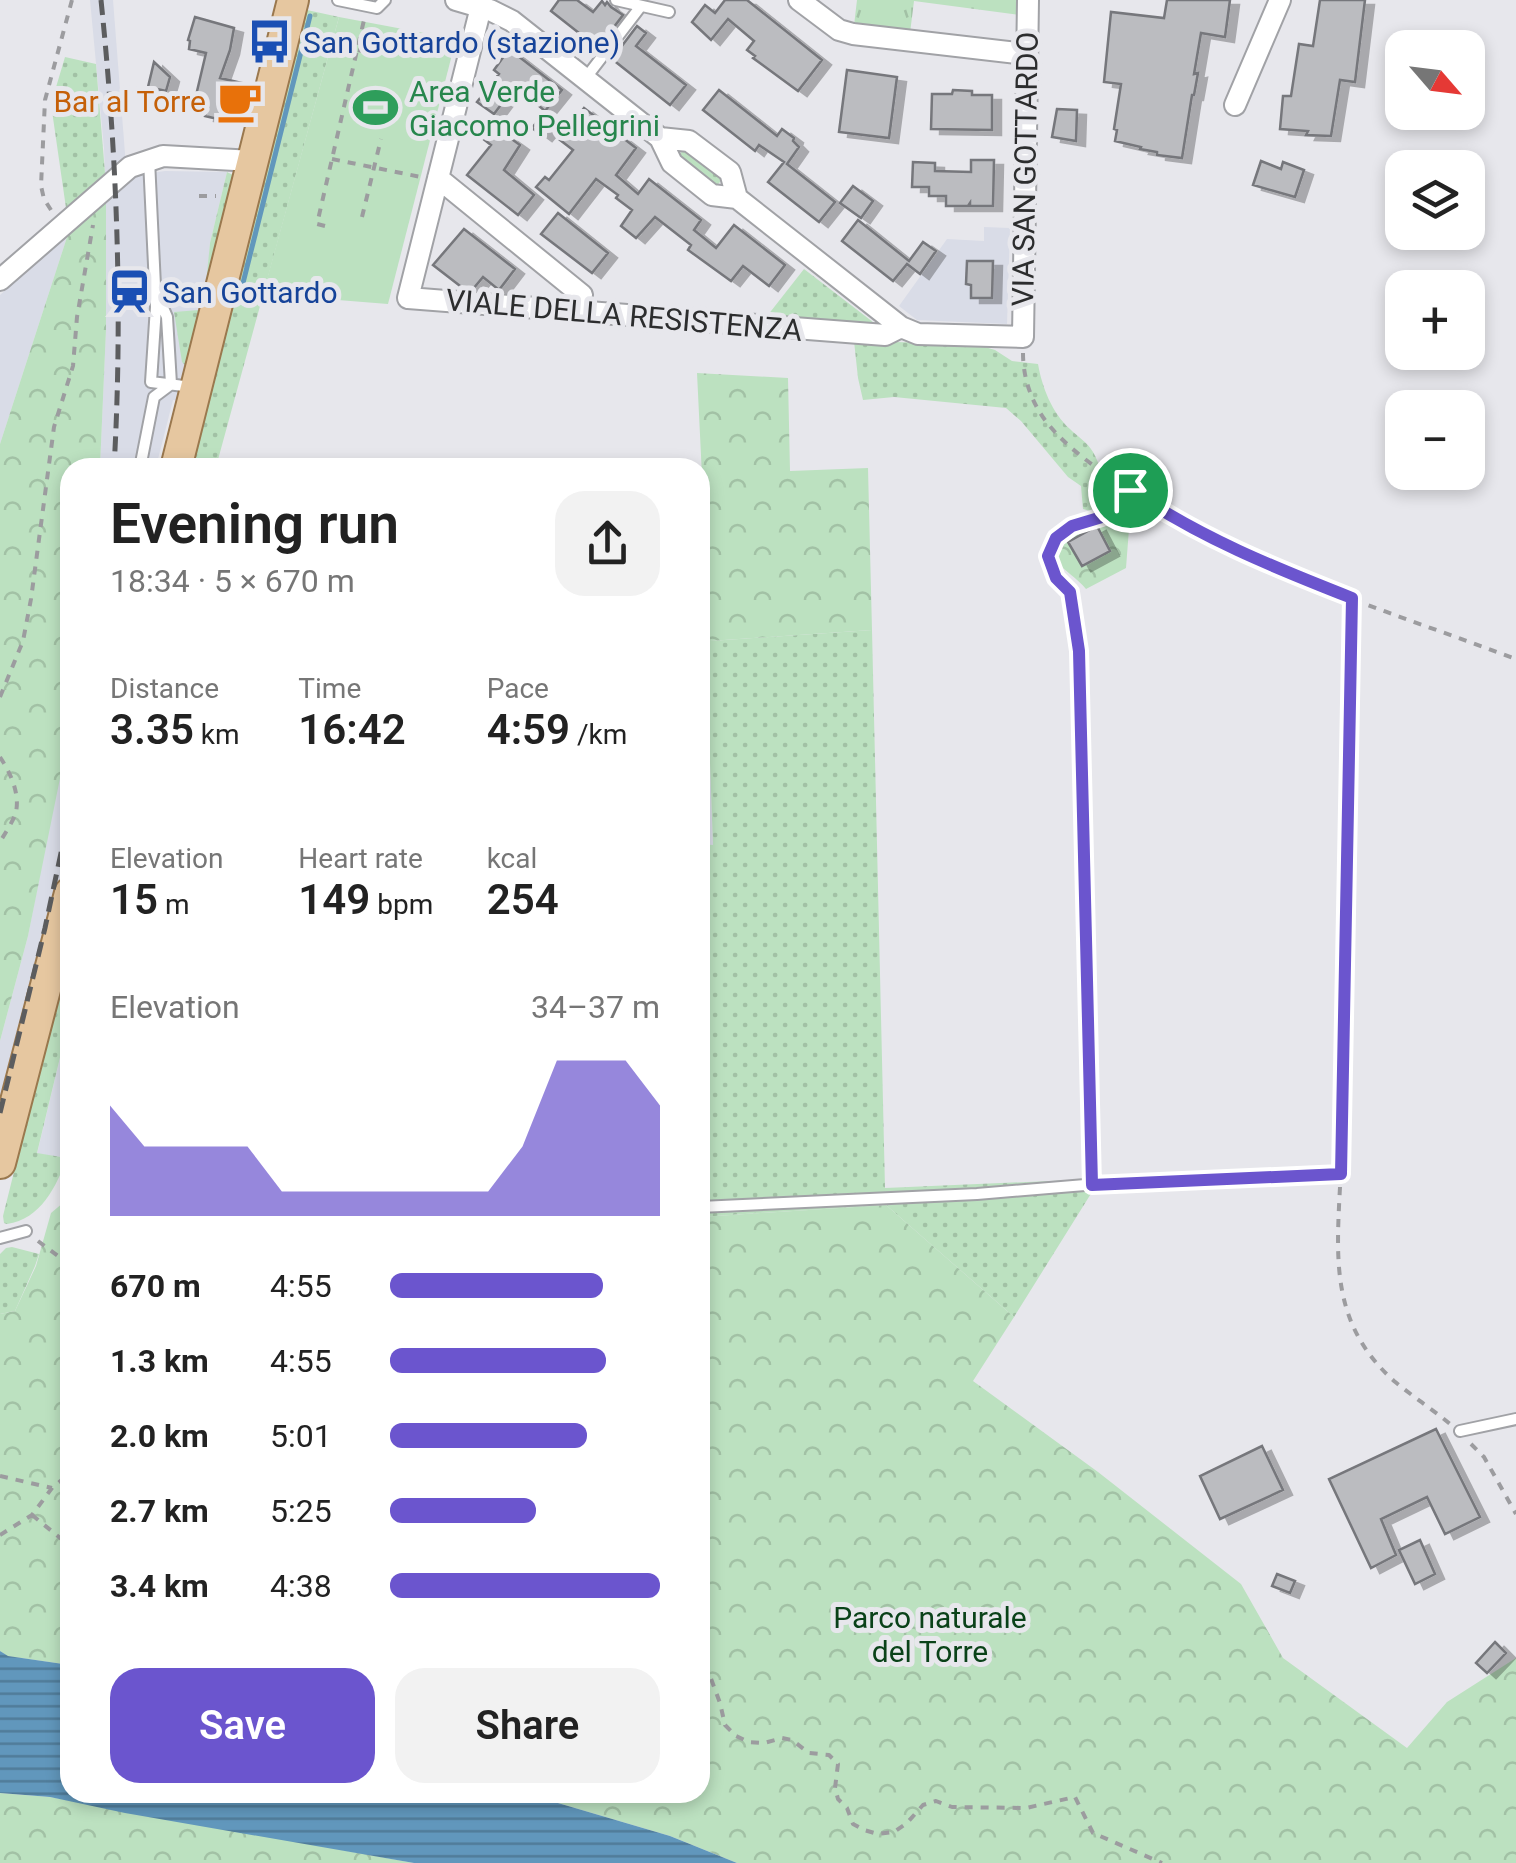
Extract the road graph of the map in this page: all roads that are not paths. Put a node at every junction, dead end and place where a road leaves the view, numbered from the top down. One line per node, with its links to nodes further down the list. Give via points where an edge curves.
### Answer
1 (338, 0): 2 (lane, via 378,8)
2 (385, 0)
3 (456, 0): 9 (street, VIALE DELLA RESISTENZA)
4 (616, 0): 10 (lane)
5 (799, 0): 12 (street, via 853,34)
6 (1028, 0): 12 (street, VIA SAN GOTTARDO)
7 (1280, 0): 14 (street)
8 (288, 2): 16 (main road)
9 (481, 6): 13 (street, VIALE DELLA RESISTENZA, via 512,21); 17 (street, VIALE DELLA RESISTENZA)
10 (641, 6): 11 (lane); 13 (lane)
11 (669, 12)
12 (1026, 54): 22 (street, VIA SAN GOTTARDO)
13 (585, 78): 21 (street, VIALE DELLA RESISTENZA, via 660,138 690,140 730,172 738,198)
14 (1235, 105)
15 (148, 159): 16 (street); 18 (street, via 130,167); 19 (lane)
16 (253, 161): 23 (main road)
17 (438, 178): 20 (street, VIALE DELLA RESISTENZA); 21 (street, VIALE DELLA RESISTENZA, via 408,298 884,335)
18 (0, 280)
19 (155, 288): 23 (lane); 23 (lane, via 151,382)
20 (582, 296)
21 (901, 327): 22 (street, VIALE DELLA RESISTENZA, via 918,334)
22 (1023, 337)
23 (184, 386): 24 (lane, via 154,397); 25 (main road)
24 (142, 458)
25 (177, 458)
26 (60, 932): 27 (main road)
27 (0, 1163)
28 (1341, 1174): 29 (lane)
29 (710, 1206)
30 (26, 1231): 31 (lane)
31 (0, 1238)
32 (1516, 1419): 33 (lane)
33 (1460, 1431)

